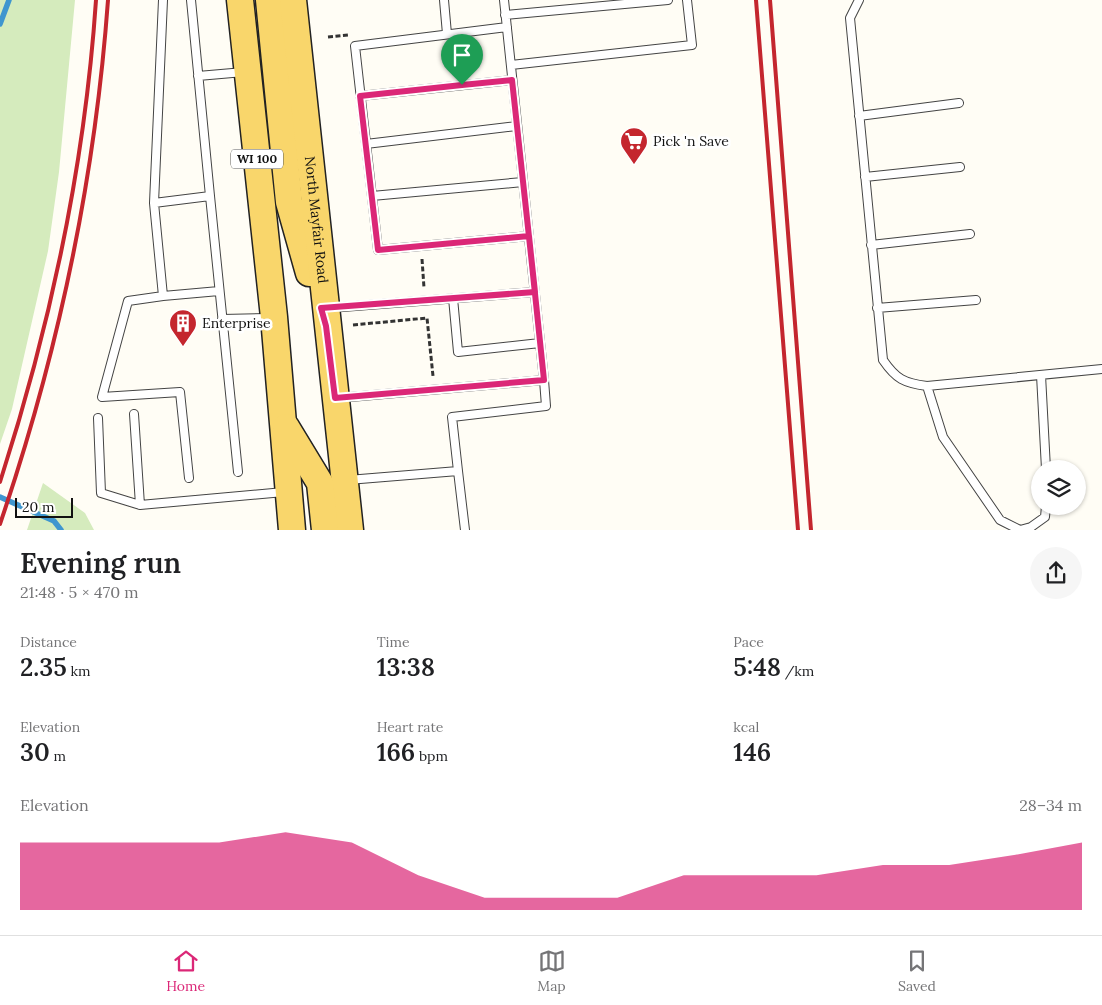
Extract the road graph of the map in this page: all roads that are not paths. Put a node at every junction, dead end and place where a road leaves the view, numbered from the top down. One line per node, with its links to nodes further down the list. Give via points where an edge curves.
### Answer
1 (163, 0): 28 (lane)
2 (191, 0): 16 (lane)
3 (240, 0): 15 (main road, WI 100)
4 (269, 0): 38 (main road, via 290,202)
5 (293, 0): 38 (main road, North Mayfair Road)
6 (444, 0): 13 (lane)
7 (504, 0): 11 (lane)
8 (668, 0): 11 (lane)
9 (687, 0): 14 (lane, via 692,45)
10 (859, 0): 20 (lane, via 850,18)
11 (505, 15): 12 (lane)
12 (507, 27): 13 (lane); 14 (lane)
13 (447, 34): 18 (lane, via 355,46)
14 (511, 65): 17 (lane)
15 (248, 71): 16 (lane); 39 (main road, WI 100)
16 (198, 76): 26 (lane)
17 (512, 80): 18 (lane); 21 (lane)
18 (360, 96): 22 (lane)
19 (959, 103): 20 (lane)
20 (859, 116): 24 (lane)
21 (517, 126): 22 (lane); 25 (lane)
22 (366, 144): 27 (lane)
23 (960, 167): 24 (lane)
24 (865, 177): 31 (lane)
25 (523, 182): 27 (lane); 30 (lane)
26 (210, 196): 28 (lane); 32 (lane)
27 (372, 196): 30 (lane, via 378,250)
28 (154, 203): 34 (lane)
29 (970, 234): 31 (lane)
30 (529, 236): 33 (lane)
31 (872, 245): 37 (lane)
32 (219, 291): 34 (lane); 40 (lane)
33 (535, 292): 35 (lane); 41 (lane)
34 (163, 296): 53 (lane, via 128,301 102,398 180,392)
35 (453, 298): 38 (lane); 41 (lane, via 458,352)
36 (976, 300): 37 (lane)
37 (878, 308): 45 (lane, via 883,360 892,373 907,383)
38 (324, 314): 46 (main road, North Mayfair Road)
39 (274, 317): 40 (lane); 49 (main road, WI 100)
40 (222, 319): 52 (lane)
41 (540, 343): 44 (lane)
42 (1102, 369): 43 (lane)
43 (1041, 375): 45 (lane); 50 (lane)
44 (544, 380): 46 (lane); 51 (lane, via 546,406 452,417)
45 (927, 386): 62 (lane, via 943,437 1000,520)
46 (335, 398): 54 (main road, North Mayfair Road)
47 (134, 414): 56 (lane)
48 (98, 418): 56 (lane, via 101,493)
49 (283, 422): 55 (main road, WI 100); 59 (main road, via 320,483)
50 (1046, 460)
51 (458, 471): 54 (lane); 61 (lane)
52 (238, 472)
53 (189, 478)
54 (344, 481): 60 (main road, North Mayfair Road)
55 (289, 492): 56 (lane); 58 (main road, WI 100)
56 (140, 505)
57 (1045, 515): 62 (lane, via 1031,527)
58 (292, 530)
59 (324, 530)
60 (350, 530)
61 (465, 530)
62 (1020, 530)

